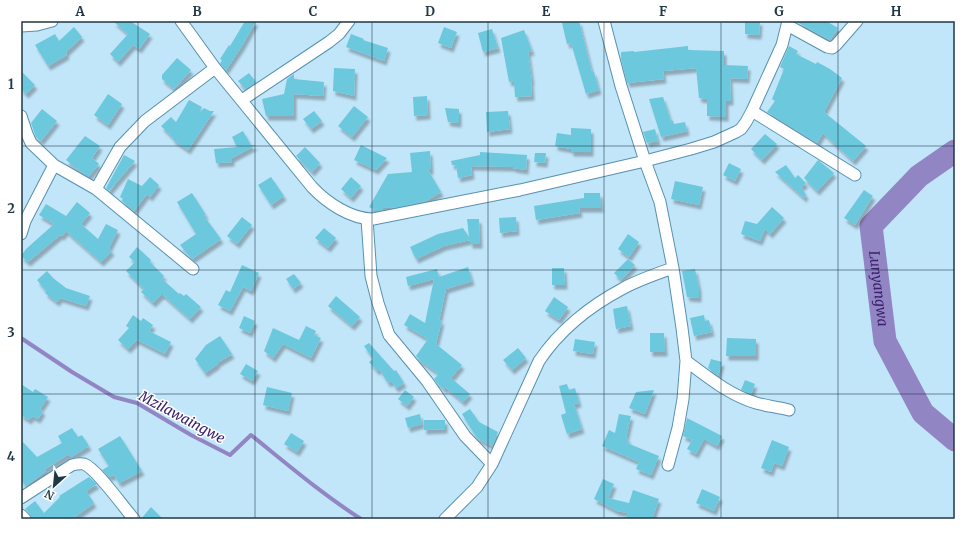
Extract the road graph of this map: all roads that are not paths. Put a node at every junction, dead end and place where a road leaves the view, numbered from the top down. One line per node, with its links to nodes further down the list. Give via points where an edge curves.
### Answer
1 (52, 21): 7 (street)
2 (180, 21): 8 (street)
3 (349, 21): 9 (street, via 329,42)
4 (604, 21): 12 (street)
5 (857, 21): 6 (street, via 832,48)
6 (788, 23): 10 (street, via 782,45)
7 (21, 26)
8 (215, 68): 9 (street); 15 (street, via 145,121 120,148)
9 (242, 100): 16 (street, via 318,194 353,215)
10 (752, 111): 12 (street, via 741,129 736,132 714,142); 14 (street)
11 (21, 116): 13 (street, via 32,142)
12 (645, 161): 16 (street, via 520,190 381,219); 18 (street, via 660,202)
13 (54, 165): 15 (street); 17 (street, via 25,221)
14 (855, 175)
15 (96, 189): 19 (street)
16 (367, 219): 22 (street, via 371,276 389,335 427,381 465,436)
17 (21, 234)
18 (673, 268): 20 (street); 22 (street, via 622,289 601,302 583,314 546,350)
19 (193, 269)
20 (686, 361): 21 (street, via 735,394 755,403); 23 (street, via 680,414)
21 (789, 410)
22 (492, 464): 28 (street, via 477,487)
23 (668, 465)
24 (21, 498): 27 (street, via 72,464 78,463 96,473)
25 (21, 515): 26 (street)
26 (25, 519)
27 (134, 519)
28 (445, 519)

